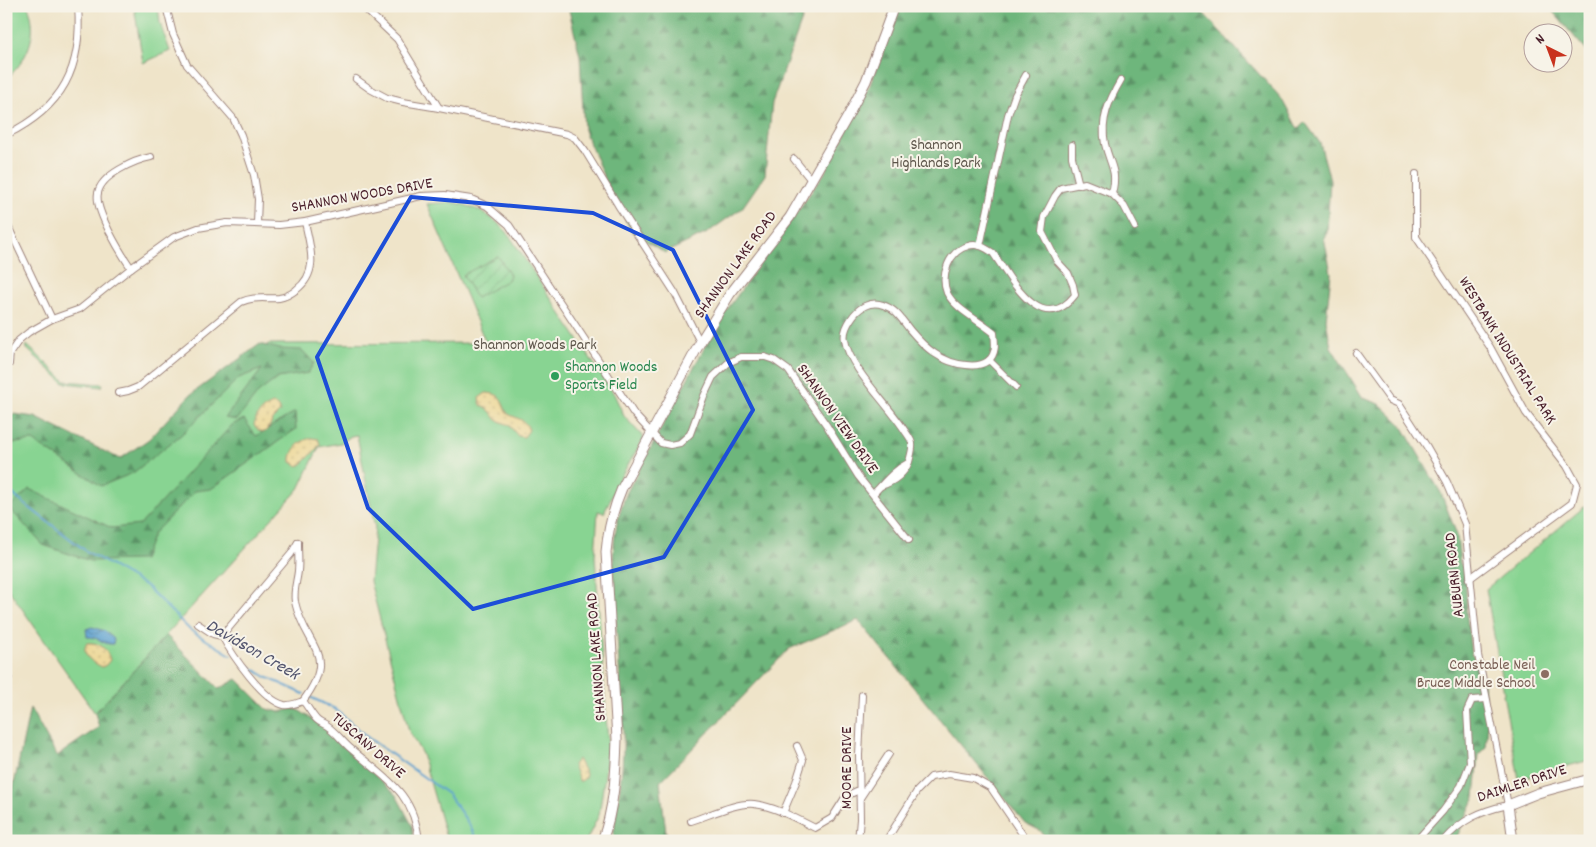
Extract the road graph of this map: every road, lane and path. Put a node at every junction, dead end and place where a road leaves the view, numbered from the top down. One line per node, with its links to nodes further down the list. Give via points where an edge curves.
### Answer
1 (78, 6): 9 (street, via 78,48 60,94 28,123)
2 (166, 6): 19 (street, via 173,34 187,65 233,118 241,135 254,175 258,198)
3 (362, 6): 8 (street, via 397,39)
4 (894, 6): 14 (main road, SHANNON LAKE ROAD, via 866,81)
5 (1026, 76): 21 (street, via 1008,116)
6 (356, 78): 8 (street, via 387,98)
7 (1121, 80): 16 (street, via 1106,109 1104,127 1105,144 1115,171)
8 (439, 108): 24 (street, via 575,138 675,292)
9 (6, 134)
10 (1072, 145): 15 (street)
11 (150, 157): 22 (street, via 136,160 112,175 98,193 104,217)
12 (794, 159): 14 (street)
13 (1416, 174): 33 (street, WESTBANK INDUSTRIAL PARK, via 1416,237 1490,347 1526,413 1568,466 1577,484 1572,503)
14 (811, 180): 24 (main road, SHANNON LAKE ROAD, via 790,217 730,294)
15 (1079, 185): 16 (street, via 1085,183); 21 (street, via 1061,188 1054,196 1044,217 1042,232 1073,285 1075,295 1067,305 1049,311 1028,302 993,253)
16 (1112, 194): 20 (street, via 1124,206)
17 (6, 222): 23 (street)
18 (305, 222): 19 (street, SHANNON WOODS DRIVE); 29 (street, via 311,266 302,285 287,296 250,298 241,302 138,387); 30 (street, SHANNON WOODS DRIVE, via 421,196 457,196 487,206 509,225 634,414)
19 (257, 223): 22 (street, SHANNON WOODS DRIVE, via 227,223 198,228 174,237)
20 (1135, 227)
21 (980, 246): 26 (street, via 968,246 950,260 944,279 954,302 994,333 996,344)
22 (131, 268): 23 (street, SHANNON WOODS DRIVE, via 80,309)
23 (52, 319): 27 (street, SHANNON WOODS DRIVE, via 19,340 10,352)
24 (700, 342): 30 (main road, SHANNON LAKE ROAD)
25 (1356, 353): 33 (street, AUBURN ROAD, via 1390,400 1399,404 1447,482 1464,524)
26 (989, 360): 28 (street); 31 (street, via 973,366 938,357 891,308 881,304 863,306 854,314 846,326 844,339 850,355 912,443 905,470)
27 (9, 364)
28 (1016, 388)
29 (118, 393)
30 (652, 433): 31 (street, SHANNON VIEW DRIVE, via 660,443 680,443 690,434 712,377 741,357 765,357 788,370); 50 (main road, SHANNON LAKE ROAD, via 615,504 608,535 606,570 617,739 614,791)
31 (873, 494): 32 (street, SHANNON VIEW DRIVE)
32 (910, 540)
33 (1470, 579): 39 (street, AUBURN ROAD)
34 (198, 624): 35 (street)
35 (222, 636): 40 (street, via 243,670 268,695 283,705); 40 (street, via 298,542 294,600 321,665 317,681)
36 (6, 670): 37 (street, via 9,676)
37 (6, 688)
38 (862, 695): 44 (street, MOORE DRIVE)
39 (1486, 699): 46 (street, AUBURN ROAD); 54 (street, via 1472,700 1467,712 1470,763 1461,786)
40 (303, 701): 49 (street, TUSCANY DRIVE, via 318,721 328,726 401,794 411,808)
41 (797, 746): 47 (street, via 803,760)
42 (889, 754): 45 (street)
43 (1590, 779): 46 (main road, DAIMLER DRIVE)
44 (859, 790): 45 (street, MOORE DRIVE); 47 (street, via 846,796 832,818 815,828)
45 (860, 798): 51 (street, MOORE DRIVE)
46 (1508, 805): 55 (street, DAIMLER DRIVE, via 1483,811 1464,822); 56 (main road, AUBURN ROAD)
47 (782, 813): 48 (street, via 754,804)
48 (691, 821)
49 (419, 841)
50 (602, 841)
51 (858, 841)
52 (886, 841): 53 (street, via 917,791 931,777 949,774 973,778 991,788)
53 (1027, 841)
54 (1416, 841)
55 (1443, 841)
56 (1513, 841)

